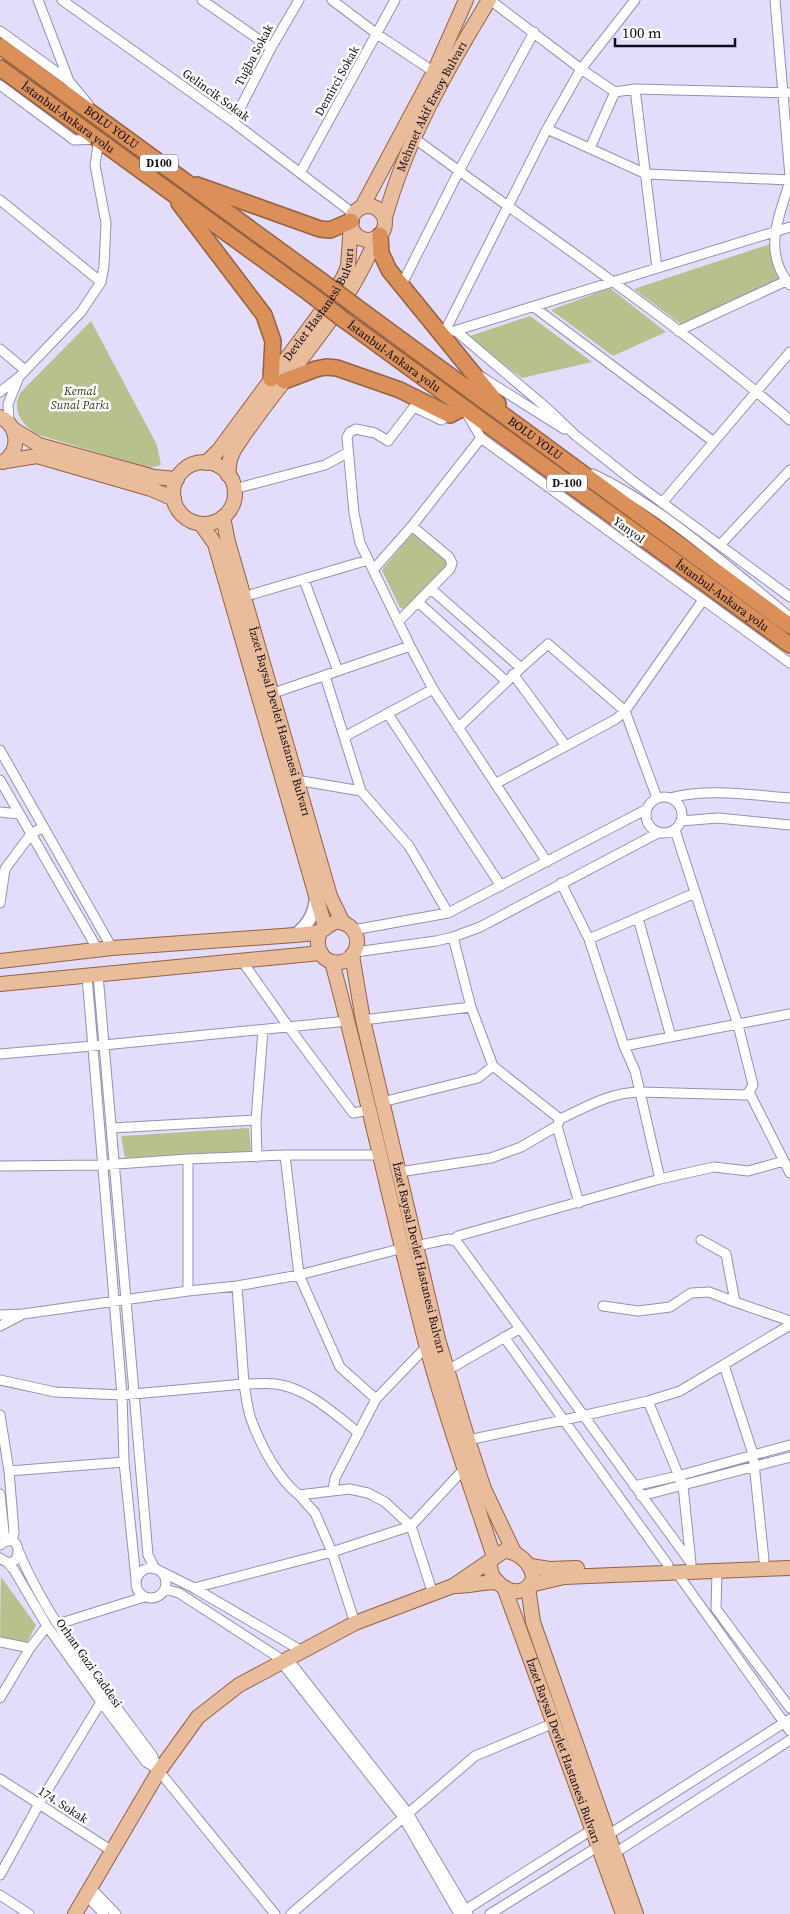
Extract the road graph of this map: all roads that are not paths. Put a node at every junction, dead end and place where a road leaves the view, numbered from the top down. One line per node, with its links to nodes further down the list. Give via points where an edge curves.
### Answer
1 (38, 0): 19 (street)
2 (62, 0): 25 (street, Gelincik Sokak)
3 (202, 0): 15 (street)
4 (299, 0): 15 (street, Tuğba Sokak)
5 (332, 0): 13 (street)
6 (395, 0): 13 (street, Demirci Sokak)
7 (466, 0): 18 (main road, Mehmet Akif Ersoy Bulvarı)
8 (490, 0): 12 (street); 27 (main road, Mehmet Akif Ersoy Bulvarı, via 457,52)
9 (635, 0): 17 (street)
10 (774, 0): 23 (street)
11 (0, 32): 19 (street)
12 (534, 32): 17 (street); 30 (street)
13 (377, 34): 18 (street); 31 (street, Demirci Sokak)
14 (0, 46): 24 (highway, BOLU YOLU / D100)
15 (271, 48): 25 (street, Tuğba Sokak)
16 (0, 68): 28 (highway, İstanbul-Ankara yolu / D100)
17 (581, 68): 22 (street); 26 (street)
18 (434, 72): 35 (main road, Mehmet Akif Ersoy Bulvarı)
19 (69, 81): 24 (street)
20 (0, 86): 28 (street, via 74,140)
21 (635, 89): 22 (street); 23 (street); 32 (street)
22 (615, 92): 29 (street)
23 (786, 93): 34 (street)
24 (100, 120): 33 (highway, BOLU YOLU / D100)
25 (233, 122): 31 (street, Gelincik Sokak)
26 (547, 129): 29 (street); 39 (street)
27 (414, 138): 30 (street); 37 (main road, Mehmet Akif Ersoy Bulvarı)
28 (99, 140): 36 (highway, İstanbul-Ankara yolu / D100); 47 (street, via 95,165 106,223)
29 (590, 148): 32 (street)
30 (459, 171): 39 (street); 50 (street)
31 (300, 173): 40 (street, Gelincik Sokak)
32 (646, 174): 34 (street); 45 (street)
33 (181, 179): 40 (highway, via 320,229 330,230); 46 (highway, BOLU YOLU / D100)
34 (790, 179): 43 (street)
35 (372, 189): 37 (main road, via 382,196); 40 (main road, Mehmet Akif Ersoy Bulvarı)
36 (169, 190): 52 (highway, İstanbul-Ankara yolu / D100, bridge, via 309,293); 60 (highway, via 264,315 273,340)
37 (391, 195): 41 (main road, Mehmet Akif Ersoy Bulvarı)
38 (2, 205): 47 (street)
39 (509, 207): 48 (street); 55 (street)
40 (354, 216): 41 (main road, via 369,206 376,207); 44 (main road, via 354,232 360,238); 60 (main road, Devlet Hastanesi Bulvarı, via 350,256 344,276)
41 (385, 218): 44 (main road, via 384,230)
42 (790, 227): 43 (street)
43 (775, 231): 45 (street); 49 (street, via 776,256)
44 (378, 237): 50 (highway, via 382,258); 52 (main road, Devlet Hastanesi Bulvarı)
45 (657, 268): 48 (street)
46 (319, 279): 52 (highway, İstanbul-Ankara yolu / D100, bridge)
47 (101, 282): 59 (street, via 81,312)
48 (615, 282): 51 (street); 54 (street)
49 (788, 283): 54 (street)
50 (401, 286): 55 (highway)
51 (534, 306): 53 (street); 69 (street)
52 (346, 310): 60 (main road); 63 (highway, İstanbul-Ankara yolu / D-100); 66 (highway, BOLU YOLU / D-100)
53 (456, 331): 55 (street); 67 (street)
54 (678, 331): 62 (street)
55 (443, 333): 58 (highway)
56 (0, 349): 59 (street)
57 (790, 352): 62 (street)
58 (468, 368): 66 (highway); 67 (street)
59 (22, 374): 61 (street); 65 (street, via 8,404)
60 (278, 380): 63 (highway, via 321,368 338,368); 73 (main road); 75 (main road, via 232,454)
61 (0, 392)
62 (758, 392): 64 (street); 69 (street)
63 (457, 411): 68 (street, Yanyol); 70 (street, via 441,420 414,408 388,441 375,433 356,429 347,437); 98 (highway, İstanbul-Ankara yolu / D-100)
64 (790, 420)
65 (7, 423): 72 (main road, via 16,435 15,450); 76 (main road, via 39,445 154,477)
66 (515, 424): 71 (highway, BOLU YOLU / D-100)
67 (575, 435): 77 (street)
68 (481, 438): 85 (street); 93 (street, Yanyol)
69 (714, 442): 81 (street)
70 (348, 453): 79 (street, via 326,464); 87 (street, via 354,513 360,543)
71 (564, 461): 78 (street); 97 (highway, BOLU YOLU / D-100)
72 (3, 463): 80 (main road, via 37,456 151,488)
73 (206, 463): 75 (main road, via 218,466); 76 (main road, via 186,468)
74 (790, 470): 86 (street)
75 (228, 475): 79 (main road)
76 (177, 479): 80 (main road)
77 (633, 481): 78 (street); 81 (street)
78 (620, 487): 83 (street)
79 (234, 489): 82 (main road, via 233,502)
80 (174, 500): 84 (main road, via 182,515)
81 (662, 503): 83 (street); 86 (street)
82 (223, 517): 84 (main road); 91 (main road, İzzet Baysal Devlet Hastanesi Bulvarı)
83 (670, 523): 95 (street)
84 (201, 524): 107 (main road, İzzet Baysal Devlet Hastanesi Bulvarı, via 214,544)
85 (412, 526): 88 (street); 90 (street, via 452,563)
86 (720, 545): 92 (street)
87 (368, 560): 88 (street); 89 (street)
88 (373, 570): 96 (street)
89 (304, 580): 91 (street); 102 (street)
90 (431, 589): 94 (street); 101 (street)
91 (244, 597): 107 (main road, İzzet Baysal Devlet Hastanesi Bulvarı)
92 (790, 597)
93 (704, 600): 100 (street, Yanyol); 108 (street)
94 (418, 602): 96 (street); 105 (street)
95 (790, 618)
96 (398, 622): 99 (street)
97 (790, 626)
98 (790, 645)
99 (410, 646): 102 (street); 106 (street)
100 (790, 663)
101 (521, 668): 103 (street); 108 (street, via 548,644)
102 (338, 671): 104 (street)
103 (513, 674): 105 (street); 112 (street)
104 (325, 676): 107 (street); 111 (street)
105 (506, 681): 110 (street)
106 (433, 689): 109 (street); 110 (street)
107 (264, 696): 115 (main road, İzzet Baysal Devlet Hastanesi Bulvarı); 133 (main road, İzzet Baysal Devlet Hastanesi Bulvarı)
108 (625, 711): 112 (street); 118 (street)
109 (388, 714): 111 (street); 132 (street)
110 (458, 728): 116 (street)
111 (344, 737): 117 (street)
112 (566, 746): 116 (street)
113 (0, 750): 126 (street)
114 (0, 780): 123 (street)
115 (296, 780): 117 (street); 138 (main road, İzzet Baysal Devlet Hastanesi Bulvarı, via 330,896)
116 (495, 784): 130 (street)
117 (361, 791): 136 (street, via 410,846)
118 (657, 798): 119 (street); 121 (street)
119 (670, 798): 120 (street, via 712,792); 124 (street, via 681,808)
120 (790, 798)
121 (647, 809): 128 (street, via 648,825); 130 (street)
122 (0, 812): 123 (street)
123 (19, 814): 129 (street)
124 (681, 821): 125 (street, via 718,818); 127 (street)
125 (790, 825)
126 (43, 827): 129 (street); 143 (street)
127 (675, 830): 128 (street); 134 (street)
128 (658, 833): 131 (street)
129 (31, 834): 135 (street, via 5,869); 144 (street)
130 (547, 862): 132 (street)
131 (561, 883): 141 (street, via 480,927); 142 (street)
132 (502, 886): 136 (street)
133 (316, 893): 139 (main road, İzzet Baysal Devlet Hastanesi Bulvarı); 140 (main road, via 312,916)
134 (695, 893): 137 (street); 155 (street)
135 (0, 903)
136 (448, 913): 138 (street)
137 (638, 918): 142 (street); 158 (street)
138 (348, 927): 139 (main road, via 336,922); 145 (main road, via 357,942)
139 (322, 929): 140 (main road); 146 (main road, via 317,944)
140 (295, 935): 143 (main road)
141 (453, 937): 145 (street); 151 (street)
142 (588, 939): 161 (street)
143 (112, 948): 144 (main road)
144 (98, 950): 148 (main road)
145 (354, 953): 146 (main road, via 344,961); 153 (main road, İzzet Baysal Devlet Hastanesi Bulvarı)
146 (326, 957): 147 (main road); 154 (main road, İzzet Baysal Devlet Hastanesi Bulvarı)
147 (242, 961): 149 (main road); 156 (street)
148 (0, 963): 150 (main road, via 3,972)
149 (93, 976): 150 (main road); 159 (street); 160 (street)
150 (0, 983)
151 (471, 1007): 153 (street); 163 (street)
152 (790, 1014): 155 (street)
153 (363, 1020): 166 (main road, İzzet Baysal Devlet Hastanesi Bulvarı)
154 (348, 1021): 156 (street); 167 (main road, İzzet Baysal Devlet Hastanesi Bulvarı)
155 (738, 1025): 158 (street); 165 (street, via 752,1085)
156 (288, 1026): 157 (street); 167 (street, via 354,1113)
157 (263, 1030): 160 (street); 168 (street)
158 (671, 1038): 161 (street)
159 (94, 1046): 160 (street); 162 (street); 177 (street)
160 (104, 1046): 170 (street)
161 (624, 1046): 164 (street)
162 (0, 1054)
163 (493, 1066): 166 (street, via 478,1078); 169 (street)
164 (640, 1092): 165 (street, via 740,1095); 169 (street, via 626,1092 599,1101); 181 (street)
165 (749, 1092): 175 (street)
166 (382, 1102): 179 (main road, İzzet Baysal Devlet Hastanesi Bulvarı)
167 (370, 1110): 172 (main road, İzzet Baysal Devlet Hastanesi Bulvarı)
168 (256, 1120): 170 (street); 173 (street)
169 (558, 1123): 179 (street, via 521,1147 492,1158); 182 (street)
170 (112, 1128): 176 (street)
171 (285, 1155): 172 (street); 173 (street); 186 (street)
172 (380, 1155): 185 (main road, İzzet Baysal Devlet Hastanesi Bulvarı)
173 (257, 1157): 174 (street)
174 (188, 1159): 176 (street); 188 (street)
175 (784, 1161): 180 (street); 181 (street, via 748,1171 714,1167)
176 (114, 1164): 177 (street); 189 (street)
177 (103, 1165): 178 (street); 190 (street)
178 (0, 1166)
179 (399, 1172): 185 (main road, İzzet Baysal Devlet Hastanesi Bulvarı)
180 (790, 1173)
181 (660, 1179): 182 (street)
182 (579, 1203): 183 (street, via 458,1236)
183 (454, 1240): 185 (street); 197 (street)
184 (701, 1240): 191 (street, via 726,1254)
185 (409, 1247): 186 (street); 199 (main road, İzzet Baysal Devlet Hastanesi Bulvarı); 201 (main road, İzzet Baysal Devlet Hastanesi Bulvarı)
186 (299, 1275): 187 (street); 206 (street, via 340,1367)
187 (237, 1286): 188 (street); 203 (street)
188 (188, 1291): 189 (street)
189 (124, 1299): 190 (street); 204 (street)
190 (113, 1301): 193 (street); 205 (street)
191 (735, 1302): 192 (street, via 709,1292 692,1293 670,1307 638,1311); 195 (street)
192 (604, 1306)
193 (23, 1314): 194 (street); 196 (street)
194 (0, 1315)
195 (790, 1323): 200 (street)
196 (0, 1326)
197 (519, 1329): 198 (street); 209 (street)
198 (504, 1337): 201 (street); 210 (street)
199 (427, 1346): 206 (street); 218 (main road, İzzet Baysal Devlet Hastanesi Bulvarı)
200 (724, 1364): 207 (street, via 680,1391); 214 (street)
201 (448, 1370): 212 (main road, İzzet Baysal Devlet Hastanesi Bulvarı)
202 (0, 1380): 205 (street, via 55,1392)
203 (244, 1384): 204 (street); 211 (street, via 275,1384 303,1392); 225 (street, via 250,1417 256,1430 289,1487)
204 (134, 1393): 205 (street); 240 (street, via 148,1555)
205 (122, 1395): 216 (street)
206 (376, 1399): 211 (street)
207 (648, 1401): 209 (street); 220 (street)
208 (0, 1415): 219 (street)
209 (583, 1415): 210 (street); 221 (street)
210 (564, 1420): 212 (street); 239 (street)
211 (358, 1433): 223 (street, via 335,1478)
212 (468, 1440): 231 (main road, İzzet Baysal Devlet Hastanesi Bulvarı, via 488,1498)
213 (790, 1445): 214 (street)
214 (753, 1454): 217 (street); 220 (street)
215 (790, 1457): 217 (street)
216 (124, 1462): 219 (street); 242 (street)
217 (754, 1467): 222 (street); 235 (street)
218 (464, 1469): 227 (street); 232 (main road, İzzet Baysal Devlet Hastanesi Bulvarı)
219 (9, 1471): 228 (street, via 14,1532)
220 (678, 1476): 221 (street); 222 (street)
221 (634, 1486): 226 (street)
222 (683, 1486): 226 (street); 236 (street)
223 (333, 1490): 225 (street); 227 (street, via 368,1493 385,1502)
224 (0, 1494): 228 (street)
225 (299, 1495): 230 (street, via 315,1513)
226 (641, 1496): 236 (street)
227 (411, 1526): 230 (street); 248 (street)
228 (4, 1543): 229 (street, via 17,1545)
229 (19, 1552): 234 (street, via 14,1561); 251 (street)
230 (332, 1552): 246 (street); 250 (street)
231 (514, 1552): 232 (main road, via 504,1551); 237 (main road, İzzet Baysal Devlet Hastanesi Bulvarı)
232 (493, 1559): 243 (main road, İzzet Baysal Devlet Hastanesi Bulvarı, via 490,1572); 244 (main road)
233 (790, 1559): 235 (main road)
234 (2, 1560): 252 (street, Orhan Gazi Caddesi, via 14,1570)
235 (764, 1560): 236 (main road)
236 (691, 1563): 239 (main road)
237 (531, 1566): 239 (main road, via 549,1569); 245 (main road, İzzet Baysal Devlet Hastanesi Bulvarı, via 533,1579)
238 (790, 1568): 241 (main road)
239 (672, 1569): 241 (main road); 245 (main road, via 564,1577); 260 (street)
240 (158, 1570): 242 (street, via 146,1569); 246 (street); 247 (street, via 165,1579)
241 (717, 1572): 259 (street, via 716,1609)
242 (136, 1580): 249 (street, via 137,1589)
243 (501, 1584): 244 (main road); 245 (main road, via 514,1592); 261 (main road, İzzet Baysal Devlet Hastanesi Bulvarı)
244 (453, 1586): 248 (main road)
245 (529, 1586): 269 (main road, İzzet Baysal Devlet Hastanesi Bulvarı, via 532,1622)
246 (194, 1588): 255 (street)
247 (165, 1589): 249 (street, via 154,1598); 256 (street, via 179,1593)
248 (433, 1594): 250 (main road)
249 (144, 1596): 251 (street)
250 (355, 1623): 255 (main road)
251 (58, 1624): 264 (street, via 152,1755)
252 (48, 1626): 254 (street); 258 (street, Orhan Gazi Caddesi)
253 (0, 1642): 254 (street)
254 (30, 1648): 257 (street)
255 (302, 1651): 256 (main road)
256 (284, 1661): 264 (main road, via 239,1685 198,1717); 267 (street)
257 (0, 1698)
258 (101, 1702): 264 (street, Orhan Gazi Caddesi, via 146,1762); 266 (street)
259 (790, 1708)
260 (787, 1721): 262 (street); 269 (street)
261 (554, 1723): 267 (street, via 475,1756); 268 (main road, İzzet Baysal Devlet Hastanesi Bulvarı)
262 (790, 1731)
263 (790, 1740): 271 (street)
264 (159, 1771): 270 (main road); 280 (street)
265 (0, 1779): 266 (street, 174. Sokak)
266 (38, 1804): 270 (street, 174. Sokak); 272 (street)
267 (406, 1815): 275 (street); 281 (street)
268 (593, 1829): 269 (main road, İzzet Baysal Devlet Hastanesi Bulvarı); 275 (street)
269 (604, 1841): 271 (main road, İzzet Baysal Devlet Hastanesi Bulvarı); 282 (street); 283 (main road, İzzet Baysal Devlet Hastanesi Bulvarı)
270 (112, 1851): 273 (main road)
271 (615, 1853): 284 (main road, İzzet Baysal Devlet Hastanesi Bulvarı)
272 (0, 1875)
273 (89, 1892): 277 (main road); 278 (street); 279 (street)
274 (0, 1895): 276 (street)
275 (464, 1913)
276 (29, 1914)
277 (75, 1914)
278 (104, 1914)
279 (116, 1914)
280 (275, 1914)
281 (290, 1914)
282 (490, 1914)
283 (623, 1914)
284 (636, 1914)

